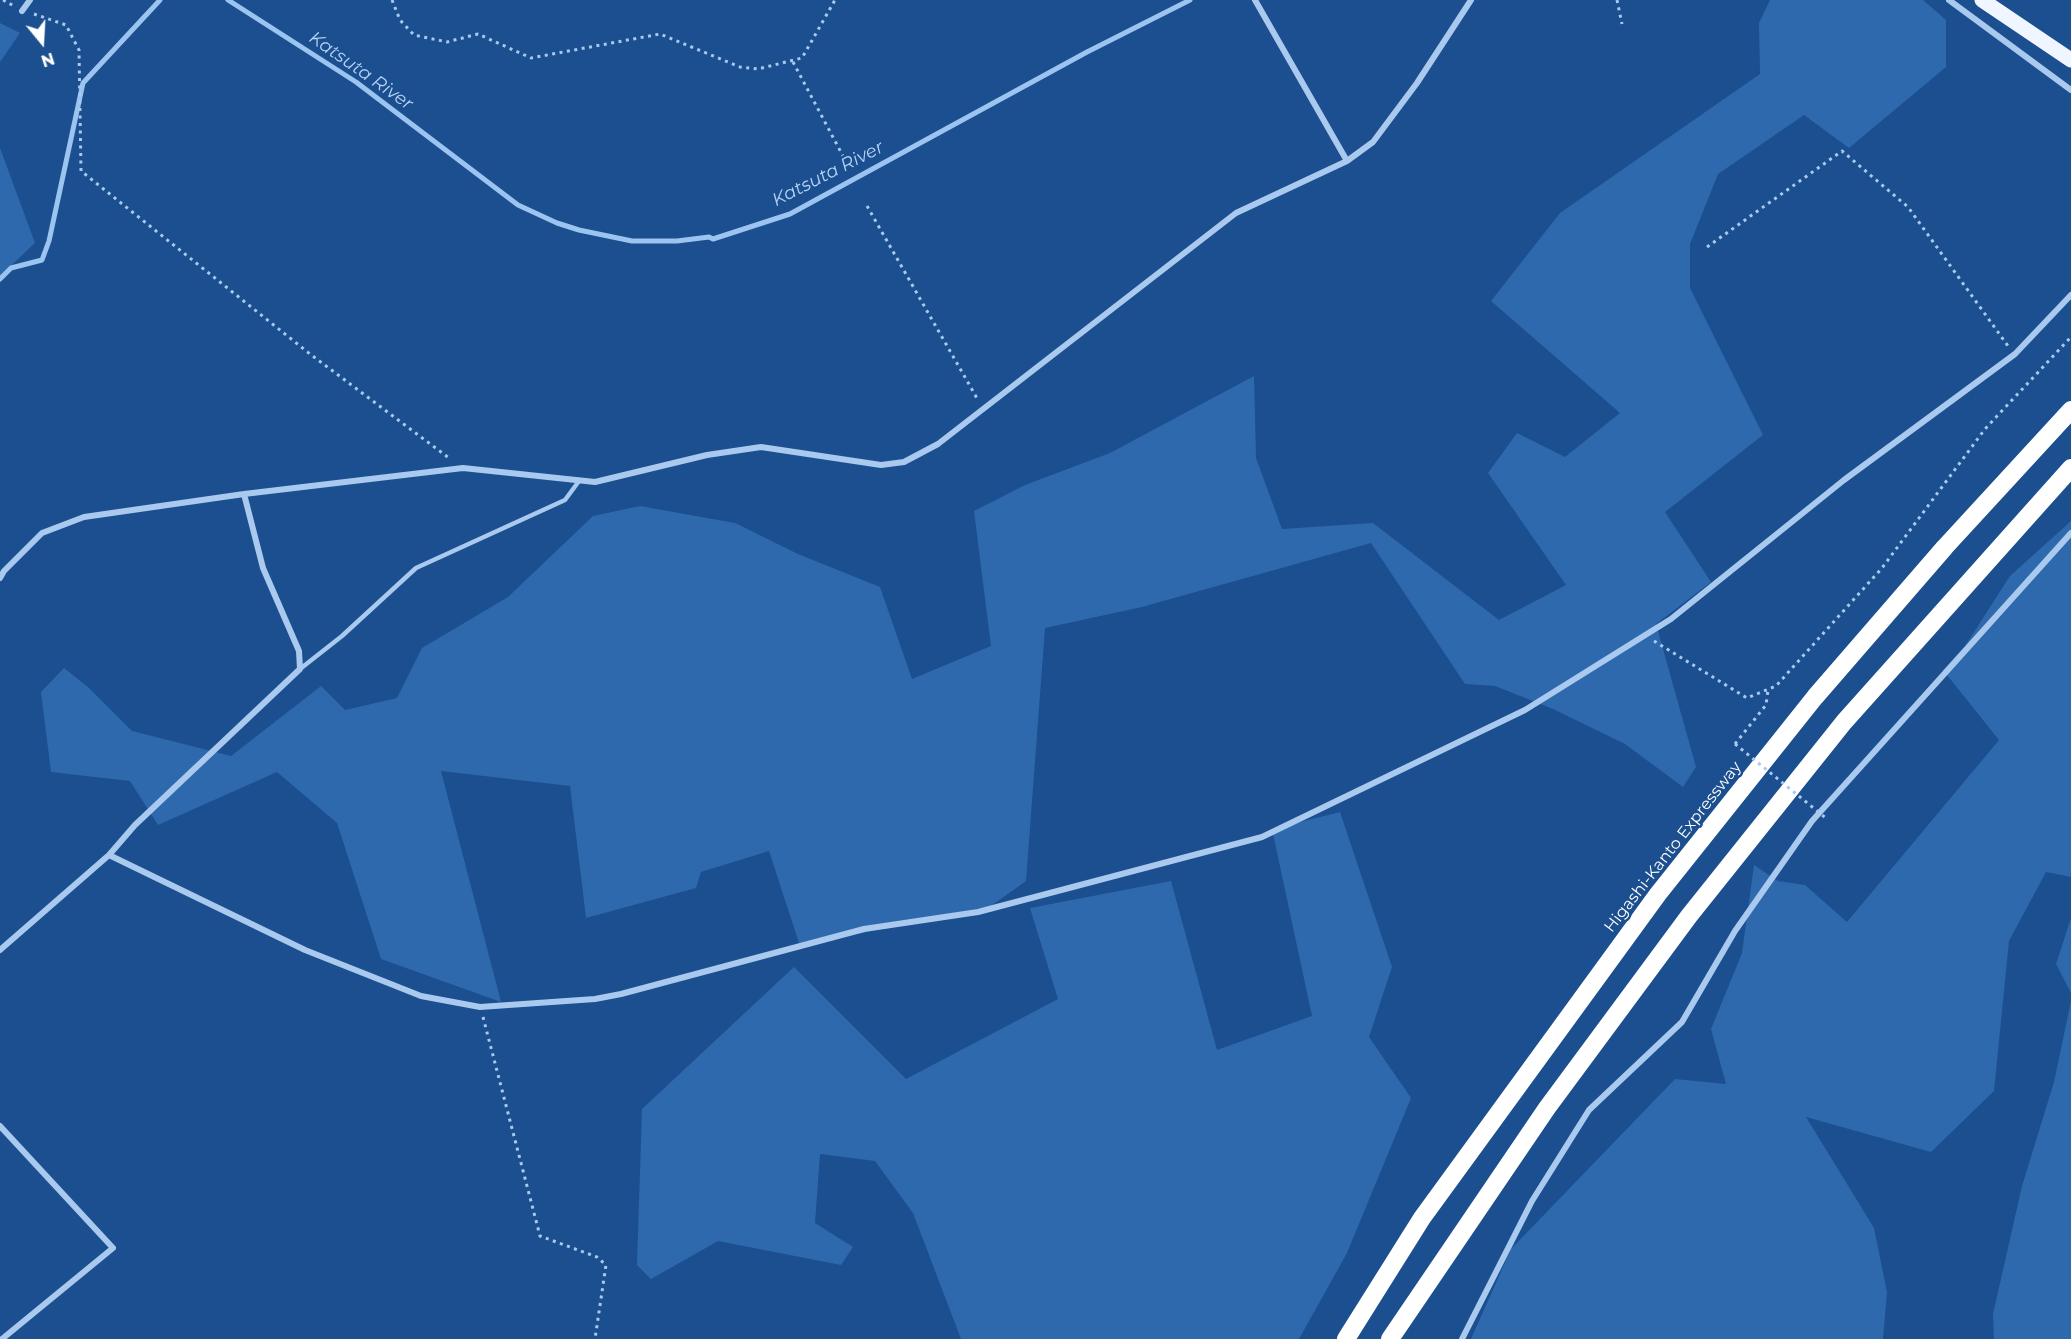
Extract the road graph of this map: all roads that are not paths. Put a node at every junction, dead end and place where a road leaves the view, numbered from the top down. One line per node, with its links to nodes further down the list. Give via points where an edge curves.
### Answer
1 (30, 0): 6 (street)
2 (1255, 0): 9 (street)
3 (1471, 0): 9 (street, via 1373,142)
4 (1949, 0): 8 (street)
5 (1982, 0): 7 (main road)
6 (22, 10)
7 (2071, 60)
8 (2071, 90)
9 (1347, 161): 13 (street, via 1236,213 938,444 904,462 881,465 761,447 707,455 595,482)
10 (2071, 295): 18 (street, via 2015,354 1844,480 1671,619 1525,710 1262,837 978,912 864,929 621,994 480,1007 421,996 305,950)
11 (2071, 410): 22 (highway, Higashi-Kanto Expressway, via 1815,697 1658,894 1422,1218)
12 (2071, 468): 23 (highway, via 1844,722 1741,851 1547,1108)
13 (579, 481): 14 (street, via 463,468); 17 (lane, via 565,500 416,568)
14 (244, 494): 16 (street, via 84,518 42,533); 17 (street, via 263,568 299,651)
15 (2071, 533): 24 (street, via 1812,821 1735,931 1682,1022 1589,1110 1532,1202)
16 (0, 578)
17 (300, 669): 18 (street, via 135,825)
18 (109, 855): 19 (street)
19 (0, 950)
20 (0, 1126): 21 (street, via 113,1248)
21 (2, 1339)
22 (1346, 1339)
23 (1390, 1339)
24 (1462, 1339)

